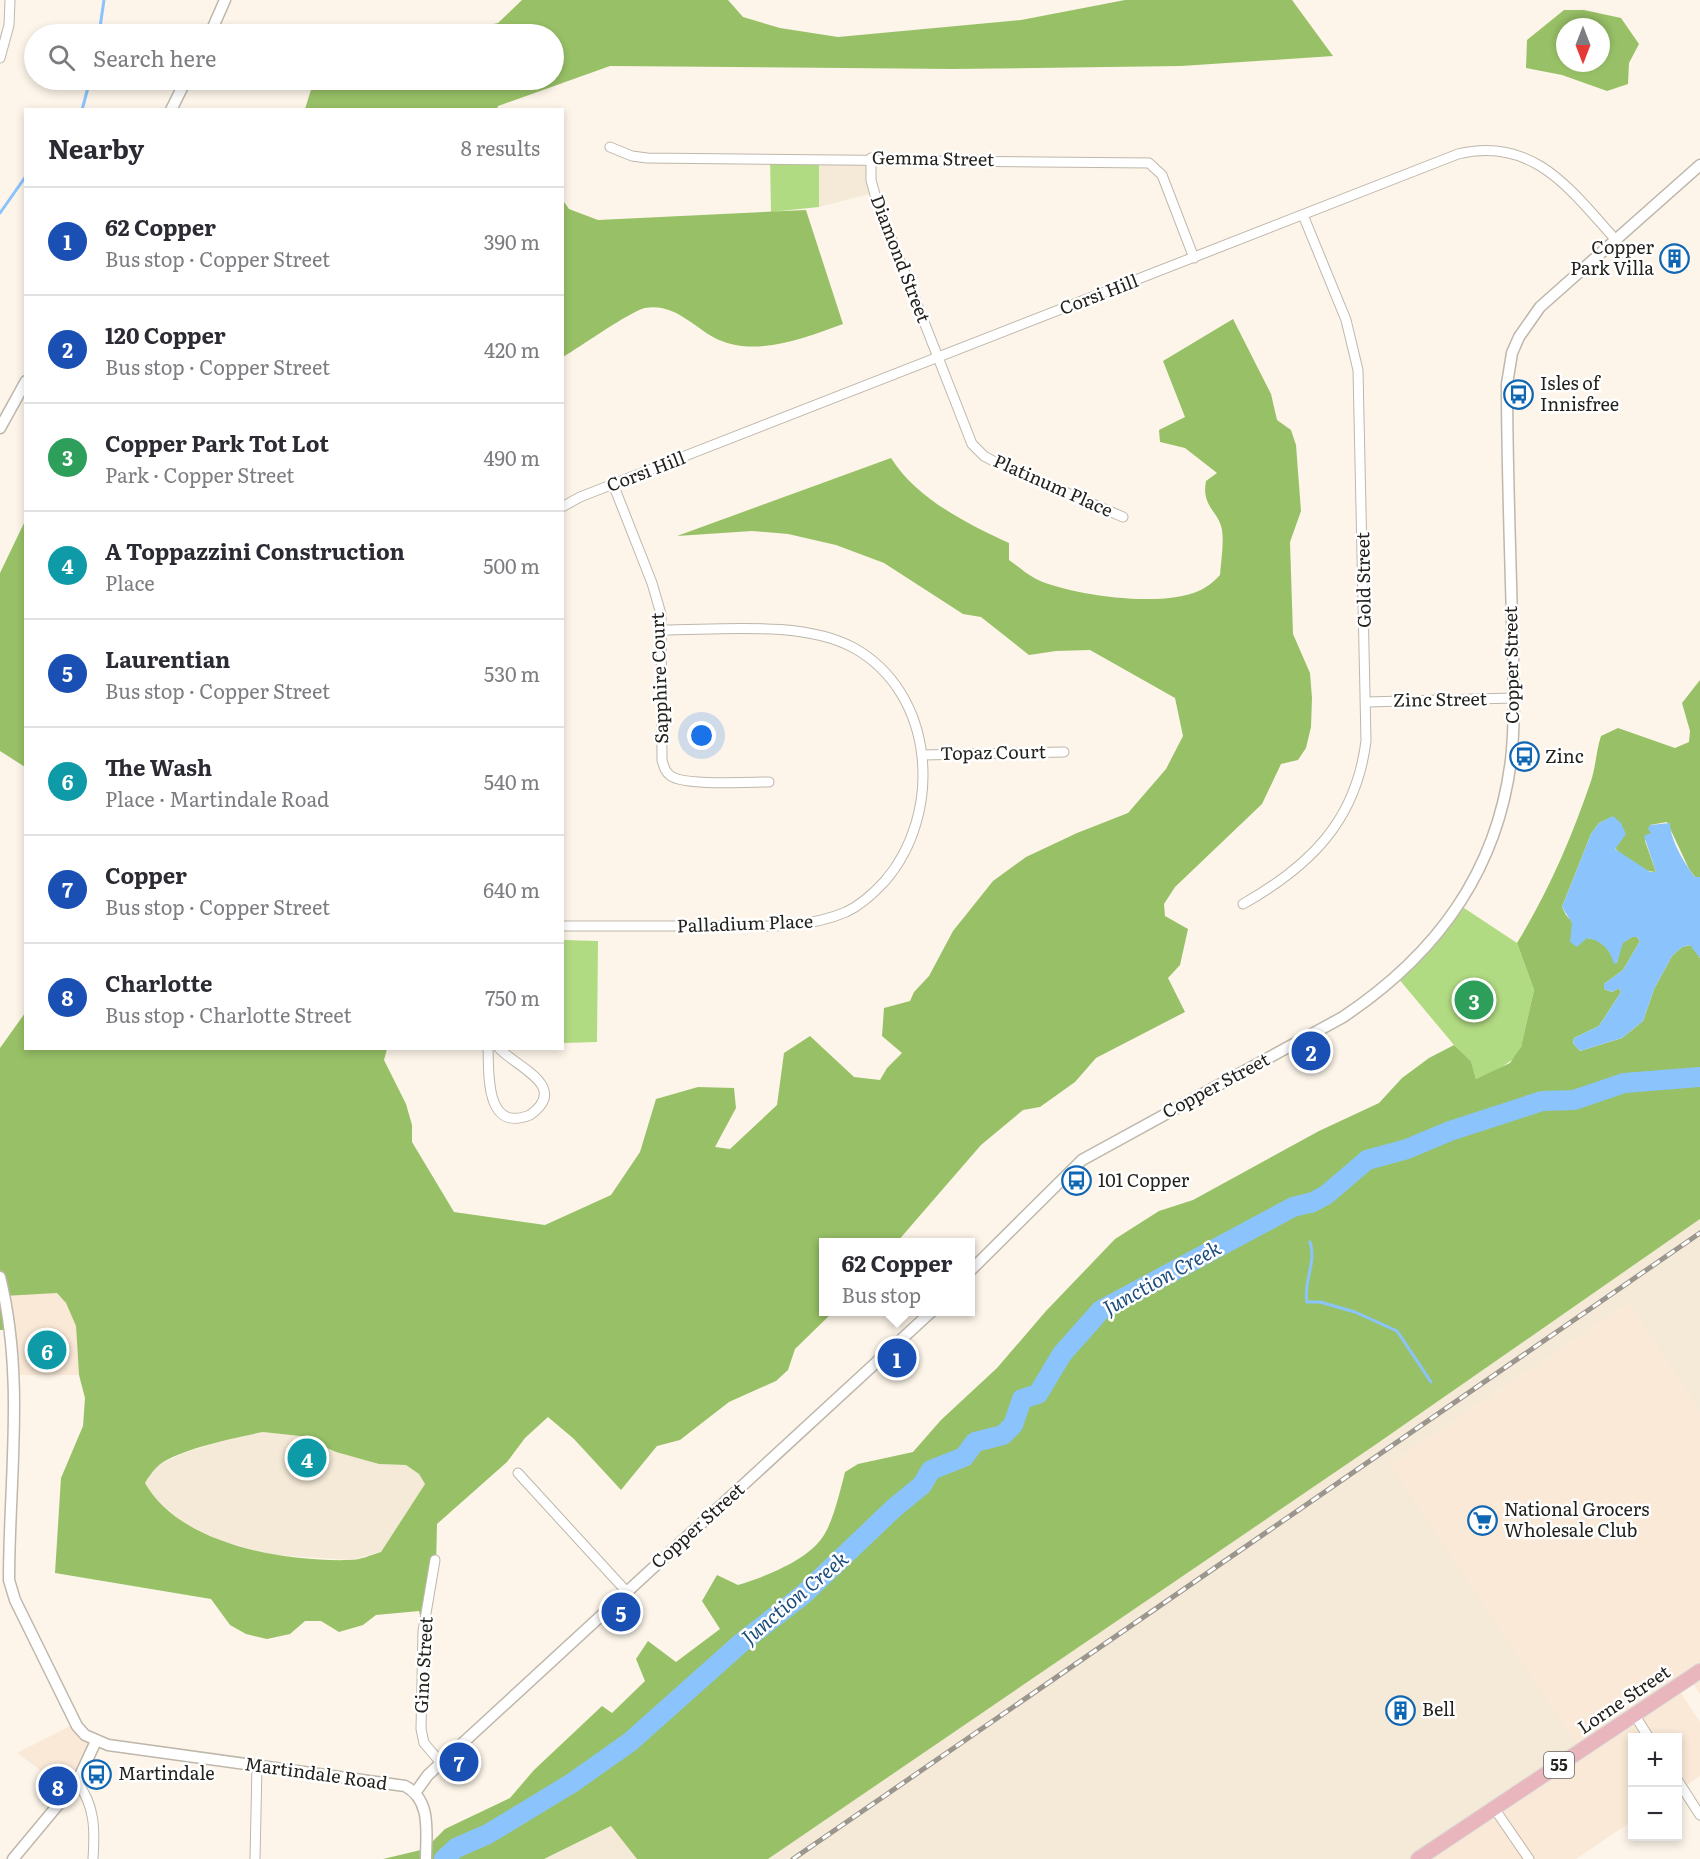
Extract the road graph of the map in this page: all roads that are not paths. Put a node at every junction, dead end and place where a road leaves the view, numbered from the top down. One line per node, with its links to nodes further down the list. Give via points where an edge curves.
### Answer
1 (10, 0): 4 (street, via 9,25)
2 (225, 0): 3 (street)
3 (214, 24)
4 (0, 58)
5 (181, 90): 6 (street)
6 (172, 108)
7 (610, 147): 8 (street, Gemma Street, via 647,158)
8 (871, 158): 12 (street, Gemma Street, via 1149,163 1162,175); 13 (street, Diamond Street, via 877,202)
9 (1700, 165): 11 (street, Copper Street)
10 (1303, 215): 11 (street, Corsi Hill, via 1458,154 1490,150 1521,156 1544,167 1565,184); 12 (street, Corsi Hill); 21 (street, Gold Street, via 1346,320 1358,370)
11 (1615, 239): 20 (street, Copper Street, via 1534,315 1519,337 1508,370)
12 (1194, 258): 13 (street, Corsi Hill)
13 (938, 358): 16 (street, Corsi Hill); 18 (street, Platinum Place, via 976,450 995,462)
14 (24, 385): 15 (street)
15 (0, 428)
16 (613, 484): 17 (street, Corsi Hill); 19 (street, Sapphire Court, via 652,583)
17 (564, 506)
18 (1123, 517)
19 (662, 630): 23 (street, Palladium Place, via 803,631 838,641 871,660 892,681 911,713); 24 (street, Sapphire Court, via 664,770 671,777 689,781)
20 (1514, 698): 21 (street, Zinc Street); 29 (street, Copper Street, via 1509,777 1493,837 1469,889 1426,949 1386,986 1343,1017 1082,1160)
21 (1367, 702): 25 (street, Gold Street, via 1362,764 1350,801 1335,826 1306,862)
22 (1064, 752): 23 (street, Topaz Court)
23 (922, 755): 26 (street, Palladium Place, via 919,814 912,839 898,866 874,893 849,911 819,923 772,926)
24 (770, 782)
25 (1243, 903)
26 (564, 926)
27 (488, 1050): 28 (street, via 491,1100 505,1115 530,1115 542,1102 542,1085 534,1073)
28 (501, 1050)
29 (975, 1266)
30 (0, 1277): 38 (street, via 10,1330 15,1399 11,1590 70,1714 86,1735)
31 (926, 1316): 34 (street, Copper Street)
32 (518, 1473): 34 (street)
33 (435, 1560): 39 (street, Gino Street, via 423,1631 421,1729 424,1743)
34 (626, 1591): 39 (street, Copper Street)
35 (1700, 1671): 36 (main road, Lorne Street / 55)
36 (1634, 1714): 37 (street); 44 (main road, Lorne Street / 55)
37 (1646, 1733)
38 (96, 1741): 40 (street, Martindale Road); 41 (street)
39 (442, 1764): 43 (street, Copper Street)
40 (257, 1766): 43 (street, Martindale Road, via 405,1786); 48 (street)
41 (77, 1782): 46 (street); 47 (street, via 86,1794 93,1816)
42 (1681, 1787): 45 (street)
43 (415, 1793): 49 (street, via 424,1809)
44 (1494, 1808): 50 (main road, Lorne Street / 55); 51 (street)
45 (1700, 1815)
46 (14, 1859)
47 (93, 1859)
48 (255, 1859)
49 (426, 1859)
50 (1418, 1859)
51 (1529, 1859)

